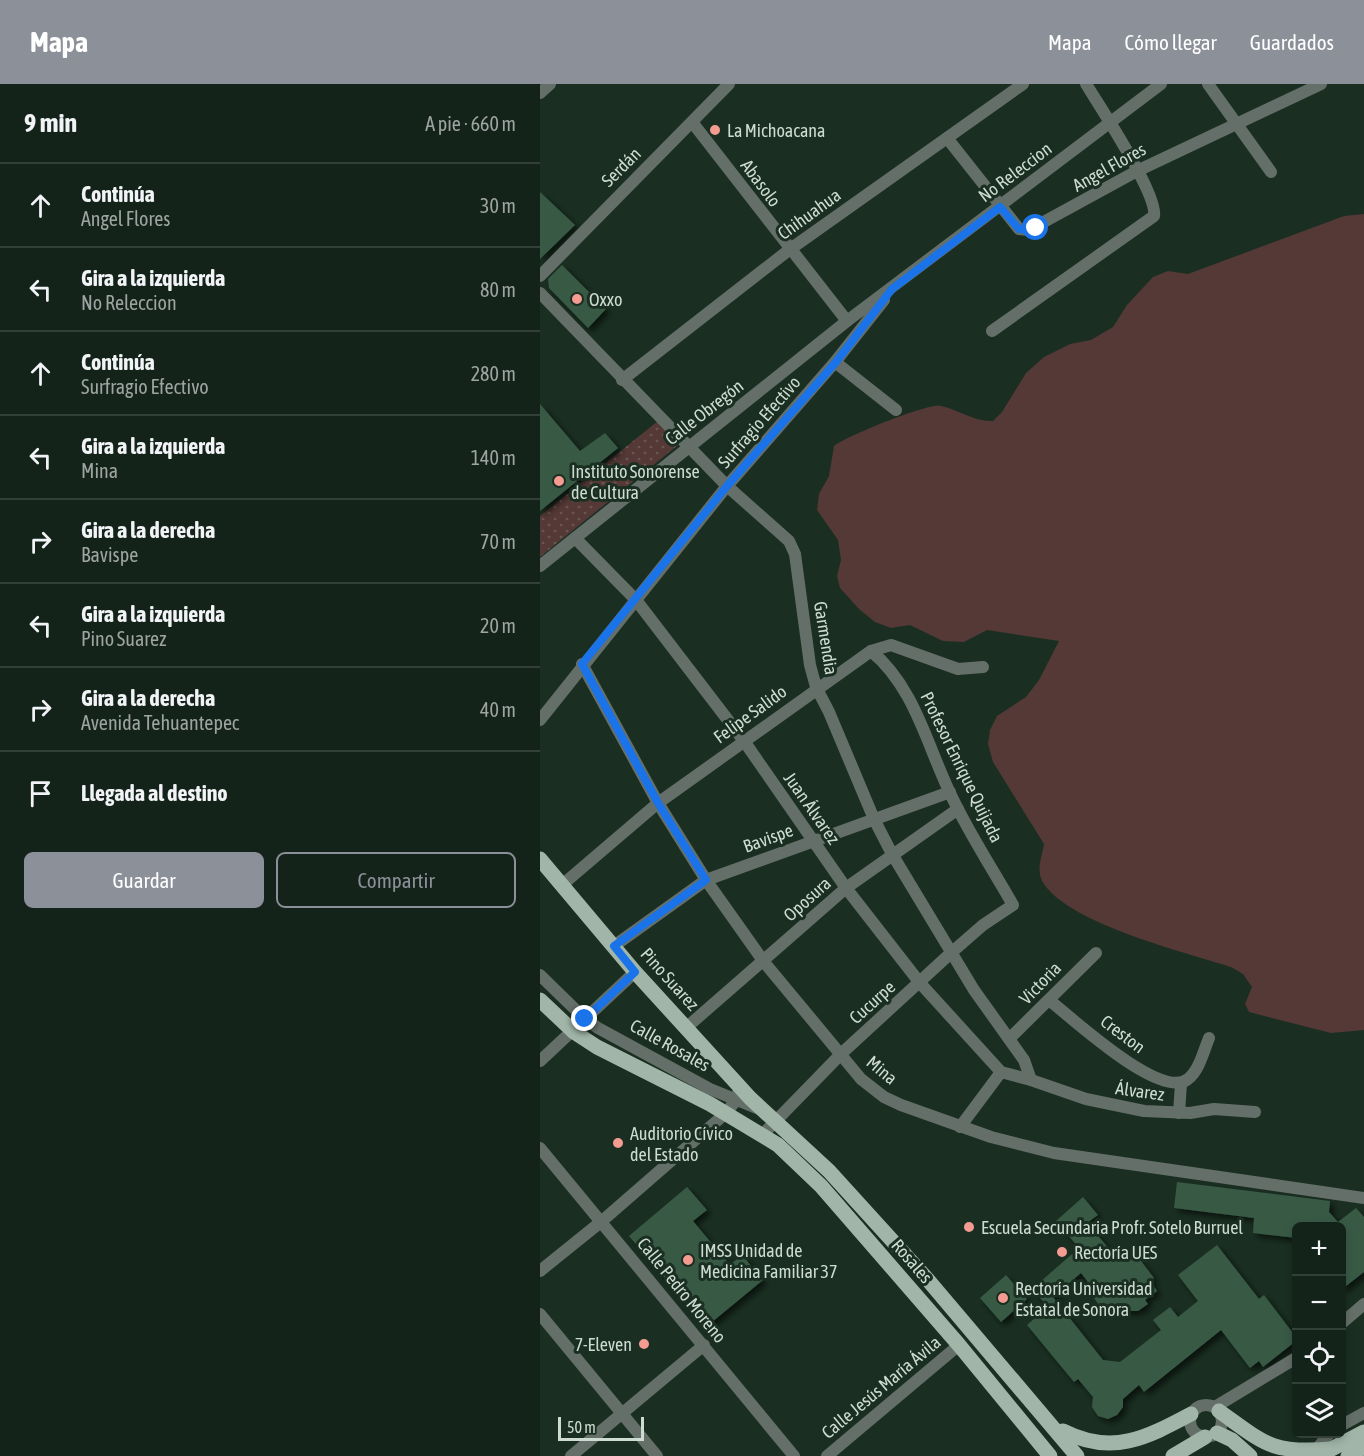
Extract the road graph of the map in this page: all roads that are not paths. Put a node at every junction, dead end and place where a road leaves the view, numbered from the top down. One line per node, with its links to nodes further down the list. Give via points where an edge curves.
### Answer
1 (550, 84): 8 (street)
2 (729, 84): 9 (street, Serdán)
3 (1023, 84): 12 (street, Chihuahua)
4 (1086, 84): 10 (street)
5 (1161, 84): 10 (street, No Releccion)
6 (1208, 84): 11 (street)
7 (1321, 84): 11 (street, Angel Flores)
8 (540, 93)
9 (692, 122): 16 (street, Abasolo); 17 (street, Serdán)
10 (1111, 123): 13 (street); 15 (street, No Releccion)
11 (1235, 123): 13 (street, Angel Flores); 14 (street)
12 (947, 138): 15 (street, Angel Flores); 16 (street, Chihuahua)
13 (1137, 171): 15 (street, Angel Flores, via 1029,230 1019,229); 21 (street, via 1154,216)
14 (1271, 172)
15 (1000, 207): 18 (street, No Releccion)
16 (789, 250): 20 (street, Abasolo); 23 (street, Chihuahua)
17 (540, 276)
18 (892, 289): 20 (street, Calle Obregón); 22 (street, Surfragio Efectivo)
19 (540, 293): 23 (street, Garmendia)
20 (847, 321): 25 (street, Calle Obregón)
21 (992, 331)
22 (836, 362): 24 (street); 26 (street, Surfragio Efectivo)
23 (622, 380): 25 (street, Garmendia)
24 (896, 410)
25 (688, 446): 26 (street, Garmendia); 27 (street, Calle Obregón)
26 (727, 486): 29 (street, Surfragio Efectivo); 33 (street, Garmendia, via 793,548)
27 (575, 538): 28 (street, Calle Obregón); 29 (street, Juan Álvarez)
28 (540, 566)
29 (636, 600): 31 (street, Surfragio Efectivo); 35 (street, Juan Álvarez)
30 (871, 651): 32 (street, Felipe Salido, via 891,645 958,669); 33 (street, Felipe Salido); 36 (street, Profesor Enrique Quijada, via 889,668 906,694)
31 (582, 664): 34 (street, Surfragio Efectivo); 37 (street, Mina)
32 (983, 667)
33 (816, 687): 35 (street, Felipe Salido); 39 (street, Garmendia)
34 (540, 720)
35 (744, 741): 37 (street, Felipe Salido); 40 (street, Juan Álvarez)
36 (950, 792): 38 (street, Profesor Enrique Quijada); 39 (street, Bavispe)
37 (658, 803): 43 (street, Mina); 44 (street, Felipe Salido)
38 (958, 809): 41 (street, Oposura); 46 (street, Profesor Enrique Quijada)
39 (874, 819): 40 (street, Bavispe); 41 (street, Garmendia)
40 (813, 841): 43 (street, Bavispe); 45 (street, Juan Álvarez)
41 (892, 855): 45 (street, Oposura); 48 (street, Garmendia)
42 (540, 859): 44 (main road, Pino Suarez)
43 (706, 880): 47 (street, Bavispe); 50 (street, Mina)
44 (562, 885): 47 (main road, Pino Suarez)
45 (846, 888): 50 (street, Oposura); 53 (street, Juan Álvarez)
46 (1014, 905): 48 (street, Cucurpe)
47 (614, 946): 51 (main road, Pino Suarez)
48 (952, 952): 53 (street, Cucurpe); 60 (street, Garmendia, via 984,1006)
49 (1096, 953): 55 (street, Victoria)
50 (764, 962): 57 (street, Oposura); 61 (street, Mina)
51 (635, 972): 56 (street); 57 (main road, Pino Suarez)
52 (540, 975): 56 (street, Calle Rosales)
53 (920, 983): 61 (street, Cucurpe); 63 (street, Juan Álvarez)
54 (540, 1000): 58 (main road, Calle Rosales)
55 (1049, 1000): 60 (street, Victoria); 65 (street, Creston, via 1133,1066 1162,1080)
56 (585, 1019): 58 (street); 66 (street, Calle Rosales)
57 (687, 1027): 66 (main road, Pino Suarez)
58 (574, 1032): 62 (street); 66 (main road, Calle Rosales, via 626,1063)
59 (1209, 1038): 65 (street, via 1192,1076)
60 (1010, 1039): 64 (street, Garmendia)
61 (842, 1053): 69 (street, Cucurpe); 70 (street, Mina, via 861,1079 884,1097)
62 (540, 1061)
63 (1001, 1072): 64 (street); 70 (street)
64 (1031, 1077): 68 (street, Álvarez, via 1105,1104)
65 (1181, 1083): 68 (street)
66 (734, 1100): 69 (main road, Pino Suarez, via 763,1110); 71 (main road, Rosales); 74 (street)
67 (1255, 1112): 68 (street, Álvarez, via 1214,1109)
68 (1179, 1113)
69 (776, 1122): 71 (street, Cucurpe); 86 (main road, Rosales, via 845,1188)
70 (960, 1127): 73 (street, Mina, via 1016,1145 1085,1159)
71 (763, 1134): 80 (main road, Rosales, via 821,1186)
72 (540, 1148): 74 (street, Calle Pedro Moreno)
73 (1364, 1198)
74 (602, 1221): 75 (street); 79 (street, Calle Pedro Moreno)
75 (540, 1270)
76 (1364, 1304): 78 (street)
77 (540, 1314): 83 (street)
78 (1346, 1319)
79 (704, 1345): 83 (street); 94 (street, Calle Pedro Moreno)
80 (959, 1345): 95 (street, Calle Jesús María Ávila); 96 (main road, Rosales)
81 (1292, 1361): 82 (street)
82 (1217, 1409): 85 (street, via 1200,1406); 89 (street, via 1221,1426); 90 (main road, via 1271,1447 1297,1452)
83 (622, 1413): 92 (street); 93 (street)
84 (1364, 1413): 87 (street)
85 (1191, 1414): 86 (main road, via 1138,1443 1112,1450 1080,1443); 89 (street, via 1192,1429)
86 (1048, 1420): 97 (main road, Rosales)
87 (1346, 1422)
88 (1364, 1432): 90 (main road)
89 (1211, 1435): 98 (main road); 99 (main road, via 1239,1444)
90 (1324, 1447)
91 (1364, 1447): 100 (main road)
92 (571, 1456)
93 (657, 1456)
94 (794, 1456)
95 (827, 1456)
96 (1050, 1456)
97 (1077, 1456)
98 (1173, 1456)
99 (1250, 1456)
100 (1348, 1456)

